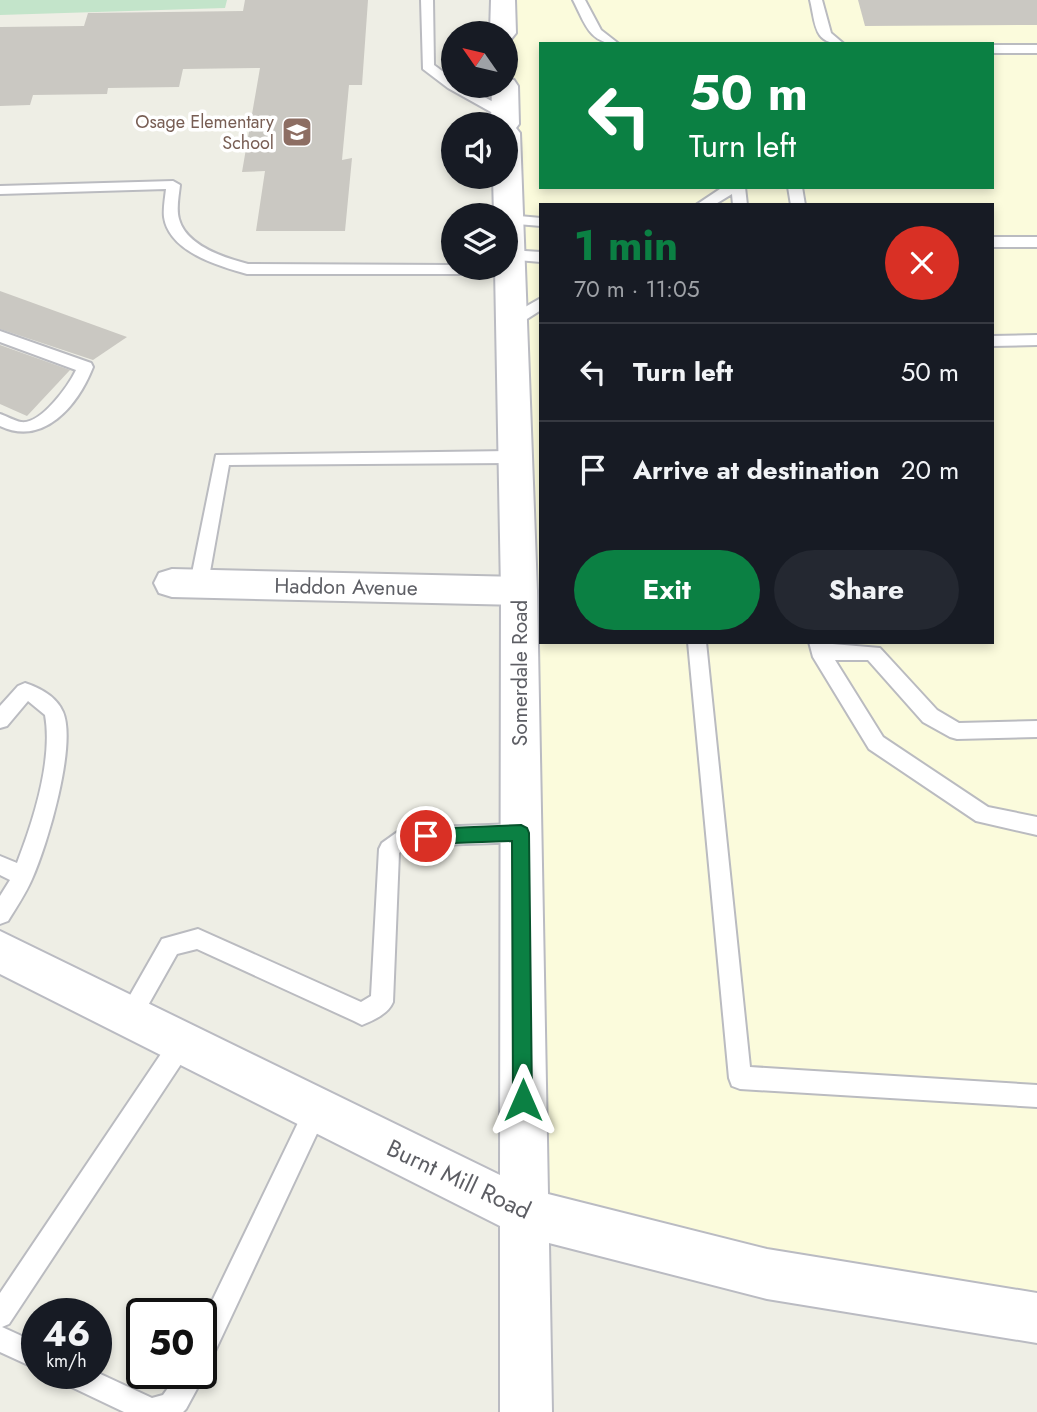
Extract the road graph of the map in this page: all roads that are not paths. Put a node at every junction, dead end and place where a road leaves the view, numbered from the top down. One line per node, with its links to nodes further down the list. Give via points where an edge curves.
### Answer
1 (428, 0): 10 (lane, via 428,66)
2 (503, 0): 5 (main road)
3 (579, 0): 6 (lane, via 596,32)
4 (816, 0): 7 (lane, via 825,35)
5 (503, 21)
6 (610, 42)
7 (835, 42)
8 (994, 49): 9 (lane)
9 (1037, 49)
10 (441, 76)
11 (471, 98): 12 (lane)
12 (489, 112)
13 (730, 189): 15 (lane)
14 (0, 190): 22 (lane, via 173,185 171,218 177,231 212,258 262,271)
15 (706, 203)
16 (518, 220): 17 (lane)
17 (539, 222)
18 (1037, 242): 19 (lane)
19 (994, 243)
20 (539, 257): 21 (lane)
21 (518, 261)
22 (441, 264)
23 (510, 280): 25 (main road, Somerdale Road)
24 (539, 304): 25 (lane)
25 (511, 322): 30 (main road, Somerdale Road)
26 (0, 336): 29 (lane, via 85,367 80,382 34,427 21,429)
27 (1037, 340): 28 (lane)
28 (994, 341)
29 (0, 420)
30 (515, 457): 31 (lane, via 222,459); 32 (main road, Somerdale Road)
31 (186, 583): 32 (main road, Haddon Avenue)
32 (519, 591): 38 (main road, Somerdale Road)
33 (696, 644): 45 (lane, via 740,1078)
34 (819, 647): 36 (lane, via 873,653 930,716 957,731); 37 (lane, via 876,743 983,815)
35 (0, 720): 40 (lane, via 25,691 48,705 55,716 47,798)
36 (1037, 729)
37 (1037, 826)
38 (521, 833): 43 (lane, via 403,837 390,849 382,1002 362,1014 198,939 170,946); 47 (main road, Somerdale Road)
39 (0, 865): 40 (lane)
40 (23, 876): 41 (lane)
41 (0, 915)
42 (0, 951): 43 (main road, Burnt Mill Road)
43 (129, 1018): 44 (main road, Burnt Mill Road)
44 (181, 1044): 46 (main road, Burnt Mill Road); 48 (lane)
45 (1037, 1096)
46 (316, 1110): 47 (main road, Burnt Mill Road); 50 (lane)
47 (523, 1212): 49 (main road, Burnt Mill Road, via 767,1274); 55 (main road, Somerdale Road)
48 (0, 1315)
49 (1037, 1318)
50 (217, 1319)
51 (0, 1339): 52 (lane)
52 (21, 1349)
53 (104, 1389): 54 (lane, via 151,1411 177,1404)
54 (184, 1389)
55 (526, 1412)

